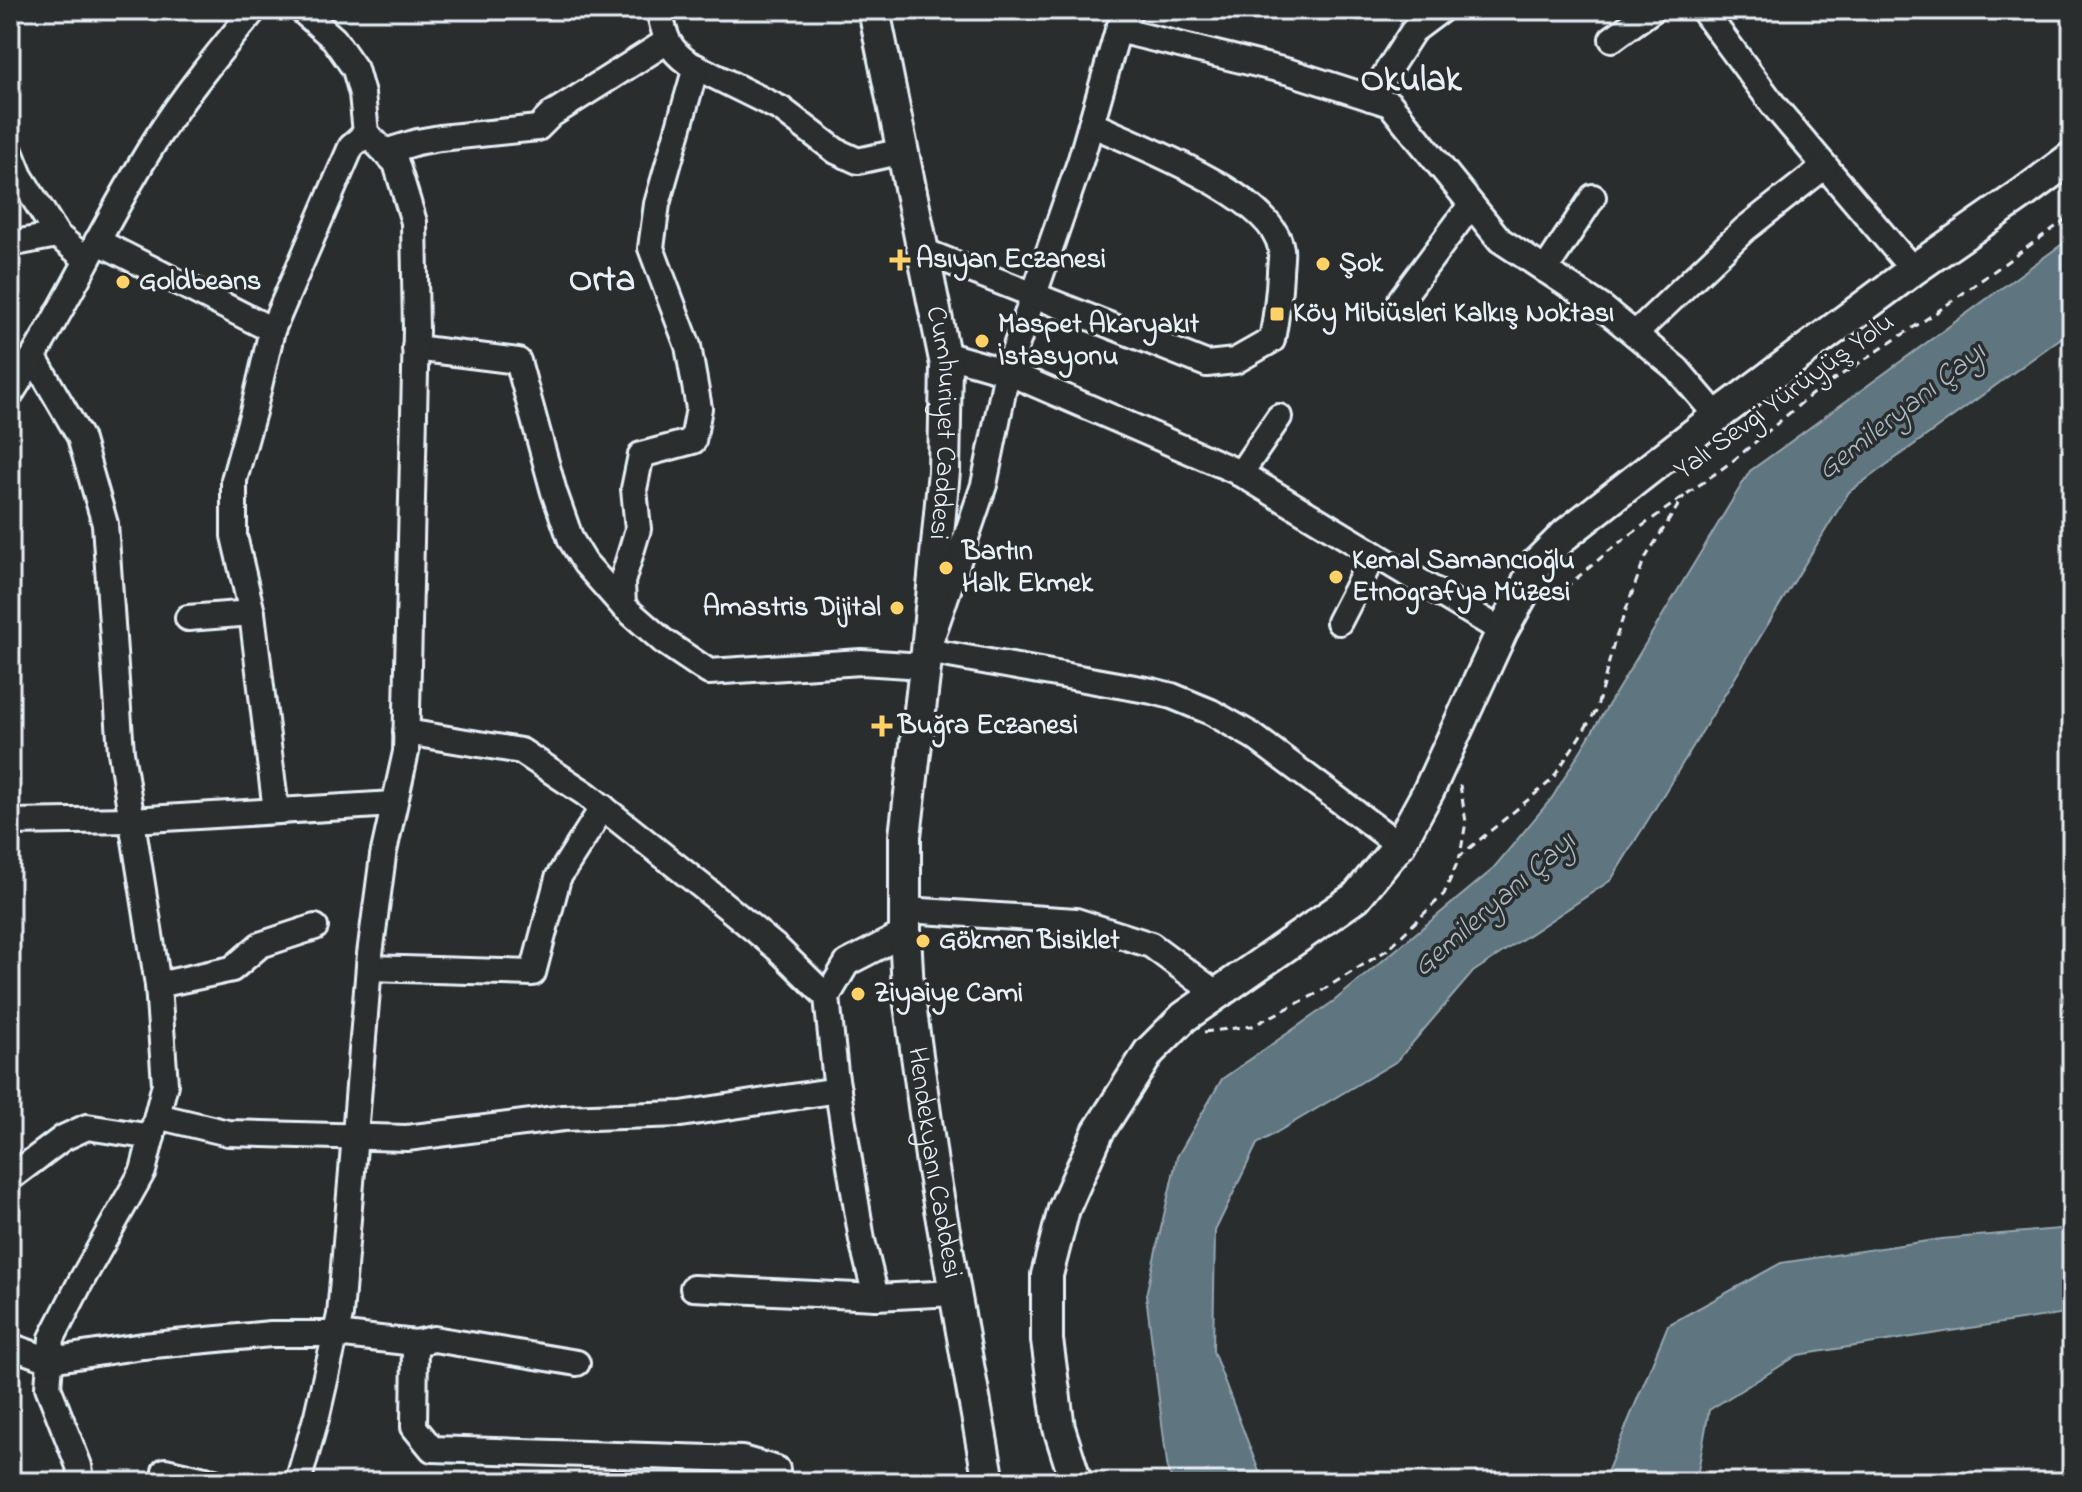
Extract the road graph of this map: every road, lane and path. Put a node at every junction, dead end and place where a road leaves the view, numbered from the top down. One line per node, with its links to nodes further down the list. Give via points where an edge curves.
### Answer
1 (254, 10): 25 (street, via 156,140)
2 (301, 10): 14 (street, via 334,39 355,69)
3 (659, 10): 10 (street)
4 (874, 10): 16 (main road, Cumhuriyet Caddesi)
5 (1441, 10): 12 (street, via 1413,31)
6 (1652, 10): 9 (street)
7 (1703, 10): 19 (street)
8 (1124, 20): 12 (street); 13 (street)
9 (1612, 39)
10 (666, 42): 11 (street); 17 (street, via 538,128 440,138)
11 (696, 67): 16 (street, via 781,109 836,151 858,161); 44 (street, via 657,204 651,248 688,346 699,408 693,441 641,455 634,489 638,529 622,582)
12 (1370, 98): 21 (street, via 1390,104)
13 (1091, 124): 29 (street); 29 (street, via 1185,166 1254,208 1272,226 1281,247 1272,340 1235,361 1207,364)
14 (366, 133): 17 (street); 31 (street, via 351,147)
15 (10, 151): 23 (street)
16 (903, 151): 26 (main road, Cumhuriyet Caddesi)
17 (385, 152): 33 (street, via 396,163 414,222)
18 (2072, 157): 28 (main road)
19 (1825, 166): 28 (street); 32 (street, via 1745,229)
20 (1593, 197): 27 (street)
21 (1471, 205): 27 (street, via 1500,240); 30 (street)
22 (2072, 215): 41 (path, Yalı Sevgi Yürüyüş Yolu, via 1812,394)
23 (57, 235): 24 (street); 25 (street)
24 (10, 244)
25 (92, 250): 31 (street); 35 (street)
26 (923, 251): 29 (street); 34 (main road, Cumhuriyet Caddesi)
27 (1545, 270): 32 (street)
28 (1913, 270): 38 (main road)
29 (1033, 296): 36 (street)
30 (1401, 299)
31 (272, 330): 45 (street, via 234,480 234,536)
32 (1635, 334): 38 (street, via 1677,369)
33 (415, 348): 44 (street, via 518,361 571,540); 50 (street)
34 (944, 354): 36 (street); 49 (main road, Cumhuriyet Caddesi, via 944,471)
35 (34, 358): 37 (street); 55 (street, via 80,437 105,524 121,752)
36 (1007, 372): 40 (street); 49 (street, via 984,485)
37 (10, 395)
38 (1717, 416): 48 (main road, via 1566,534 1535,565)
39 (1279, 417): 40 (street)
40 (1240, 474): 42 (street)
41 (1684, 496): 43 (path, Yalı Sevgi Yürüyüş Yolu); 58 (path, via 1644,560 1596,711 1552,780)
42 (1374, 554): 47 (street); 48 (street)
43 (1565, 588)
44 (623, 606): 49 (street, via 709,672)
45 (252, 613): 46 (street); 54 (street)
46 (188, 618)
47 (1339, 622)
48 (1502, 631): 51 (main road)
49 (925, 659): 57 (street, via 1152,691 1192,704 1253,736); 59 (main road, Hendekyanı Caddesi, via 905,836)
50 (406, 732): 52 (street); 53 (street, via 521,751)
51 (1446, 752): 57 (main road); 58 (path, via 1459,780 1466,822)
52 (394, 804): 54 (street); 61 (street)
53 (603, 807): 61 (street, via 558,878 533,973); 64 (street, via 778,949)
54 (276, 811): 55 (street)
55 (132, 820): 56 (street); 62 (street)
56 (10, 822)
57 (1399, 845): 63 (main road, via 1356,897)
58 (1460, 856): 65 (path, via 1444,894 1387,950 1318,993 1252,1026 1208,1032)
59 (906, 921): 63 (street, via 1076,921 1151,945); 64 (street, via 847,963); 71 (main road, Hendekyanı Caddesi, via 908,990)
60 (315, 927): 62 (street, via 260,945 232,969)
61 (369, 968): 68 (street)
62 (158, 985): 67 (street, via 165,1084)
63 (1217, 994): 65 (main road)
64 (827, 997): 66 (street)
65 (1173, 1028): 84 (main road, via 1149,1052 1098,1132 1064,1209 1047,1275 1047,1340 1059,1428)
66 (838, 1090): 68 (street, via 681,1114 563,1118 407,1138); 72 (street)
67 (154, 1126): 68 (street); 69 (street, via 87,1127 63,1138); 76 (street, via 143,1171 52,1338)
68 (355, 1138): 73 (street)
69 (10, 1178)
70 (693, 1288): 72 (street)
71 (955, 1293): 72 (street); 83 (main road, Hendekyanı Caddesi)
72 (876, 1297)
73 (336, 1334): 74 (street); 76 (street, via 271,1334); 81 (street)
74 (415, 1343): 77 (street, via 434,1339); 82 (street, via 414,1427 432,1449 742,1459 777,1469)
75 (10, 1346): 76 (street)
76 (50, 1360): 79 (street, via 48,1387)
77 (577, 1363)
78 (165, 1471): 80 (street)
79 (81, 1482)
80 (214, 1482)
81 (298, 1482)
82 (777, 1482)
83 (989, 1482)
84 (1076, 1482)

